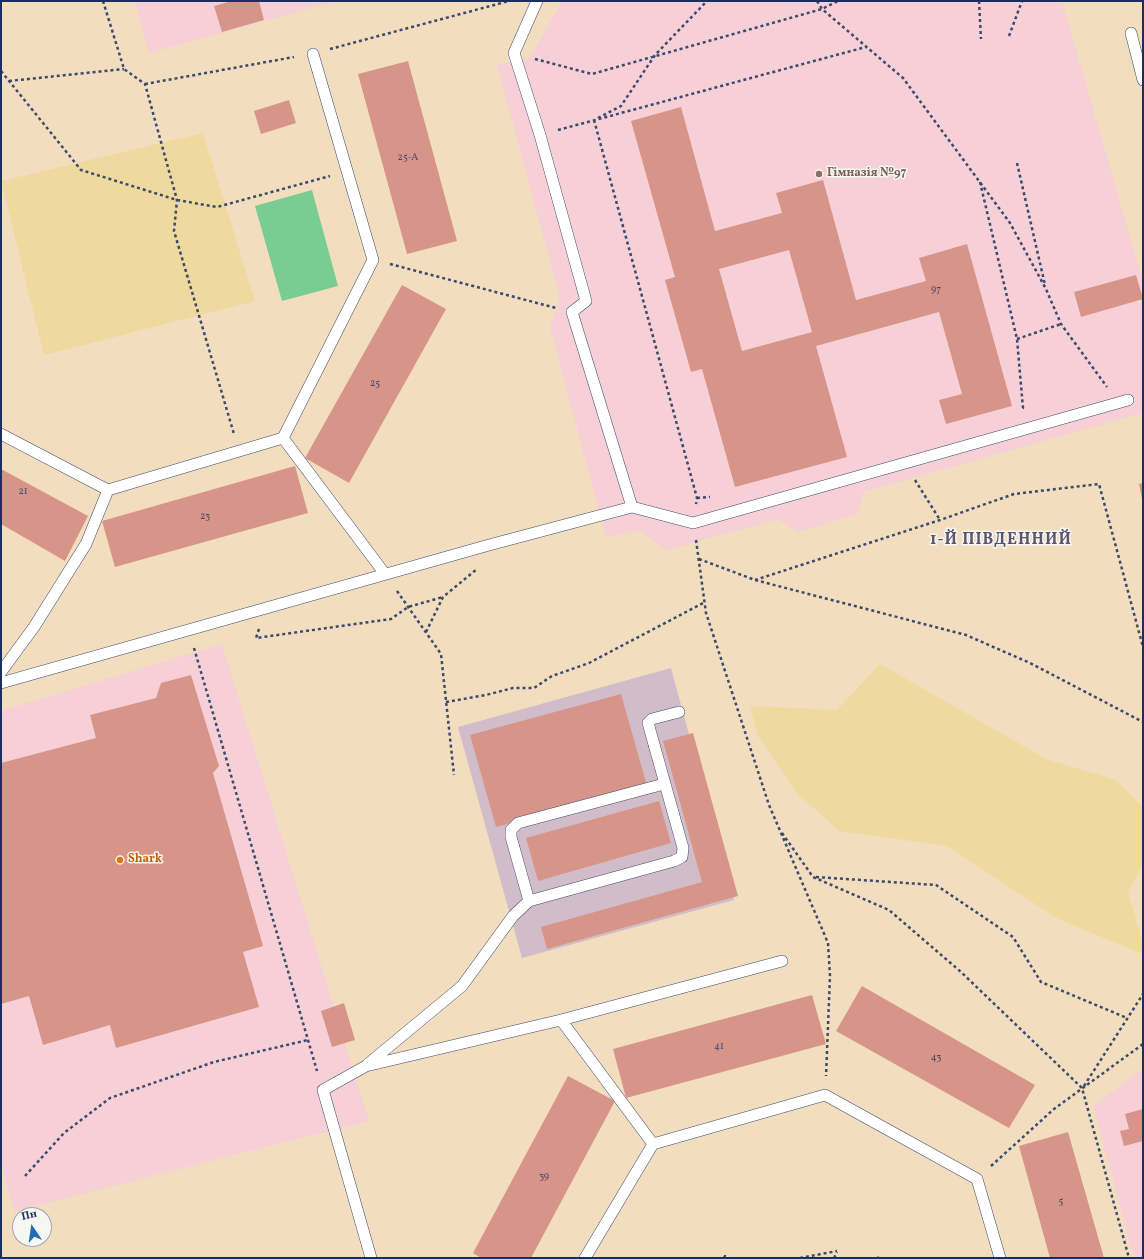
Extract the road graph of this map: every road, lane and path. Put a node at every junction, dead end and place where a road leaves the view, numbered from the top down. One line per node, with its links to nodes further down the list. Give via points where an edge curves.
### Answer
1 (103, 1): 16 (path)
2 (537, 1): 13 (lane)
3 (707, 1): 15 (path)
4 (817, 1): 8 (path)
5 (838, 1): 8 (path)
6 (979, 1): 11 (path)
7 (1022, 1): 10 (path)
8 (822, 9): 12 (path); 15 (path)
9 (1130, 33): 18 (lane)
10 (1009, 36)
11 (981, 39)
12 (866, 46): 20 (path); 24 (path, via 903,78)
13 (514, 53): 15 (path, via 592,74); 21 (lane)
14 (313, 54): 23 (lane)
15 (655, 55): 20 (path, via 620,106)
16 (124, 69): 19 (path); 25 (path, via 145,84)
17 (1, 71): 19 (path)
18 (1143, 80)
19 (9, 81): 25 (path, via 80,170)
20 (594, 120): 21 (path); 39 (path)
21 (540, 135): 28 (lane, via 586,301)
22 (1017, 163): 27 (path)
23 (346, 172): 25 (path, via 217,207); 26 (lane)
24 (980, 182): 27 (path, via 1010,223); 30 (path)
25 (177, 200): 35 (path, via 174,231)
26 (373, 260): 28 (path); 34 (lane)
27 (1046, 289): 29 (path)
28 (572, 312): 40 (lane)
29 (1062, 324): 30 (path); 31 (path, via 1105,385)
30 (1017, 338): 32 (path, via 1023,408)
31 (1128, 400): 42 (lane)
32 (1016, 410)
33 (1, 434): 37 (lane)
34 (283, 438): 35 (lane); 45 (lane)
35 (239, 451): 37 (lane)
36 (912, 474): 41 (path)
37 (108, 490): 54 (lane, via 86,544 34,627)
38 (711, 497): 39 (path)
39 (697, 498): 42 (path)
40 (632, 507): 42 (lane); 43 (lane)
41 (940, 520): 46 (path); 53 (path, via 1014,494 1099,484)
42 (693, 523): 44 (path)
43 (489, 545): 45 (lane); 47 (path, via 478,569)
44 (699, 559): 46 (path); 48 (path)
45 (385, 574): 49 (path); 50 (lane)
46 (755, 580): 58 (path, via 966,635 1030,663)
47 (443, 597): 49 (path); 52 (path)
48 (705, 602): 56 (path, via 588,664 552,676 534,688 513,688); 61 (path, via 706,613)
49 (408, 607): 50 (path, via 391,619 256,638); 52 (path)
50 (268, 608): 51 (lane)
51 (188, 630): 55 (lane); 68 (path)
52 (426, 632): 56 (path, via 441,654)
53 (1143, 647)
54 (1, 672)
55 (1, 683)
56 (446, 702): 59 (path)
57 (679, 712): 60 (lane, via 652,719 648,723)
58 (1143, 722)
59 (454, 775)
60 (664, 784): 63 (lane, via 518,823 511,830 511,837); 63 (lane, via 683,848 682,857)
61 (779, 829): 62 (path); 73 (path, via 828,943 830,976)
62 (813, 877): 66 (path, via 936,885 1013,937 1041,982); 71 (path, via 889,910 961,972)
63 (529, 901): 70 (lane, via 513,916 462,986)
64 (782, 961): 67 (lane)
65 (1143, 994): 66 (path)
66 (1127, 1018): 71 (path)
67 (561, 1020): 70 (lane); 74 (lane)
68 (308, 1040): 72 (path); 75 (path, via 214,1062 110,1098 64,1133)
69 (1143, 1044): 71 (path)
70 (366, 1066): 72 (lane)
71 (1082, 1088): 76 (path, via 1054,1109); 84 (path)
72 (323, 1090): 77 (lane)
73 (825, 1095): 74 (lane); 76 (lane)
74 (653, 1144): 78 (lane)
75 (25, 1176)
76 (977, 1179): 83 (lane)
77 (371, 1258)
78 (585, 1258)
79 (724, 1258): 80 (path)
80 (727, 1258)
81 (800, 1258): 82 (path, via 837,1251)
82 (834, 1258)
83 (1000, 1258)
84 (1129, 1258)

